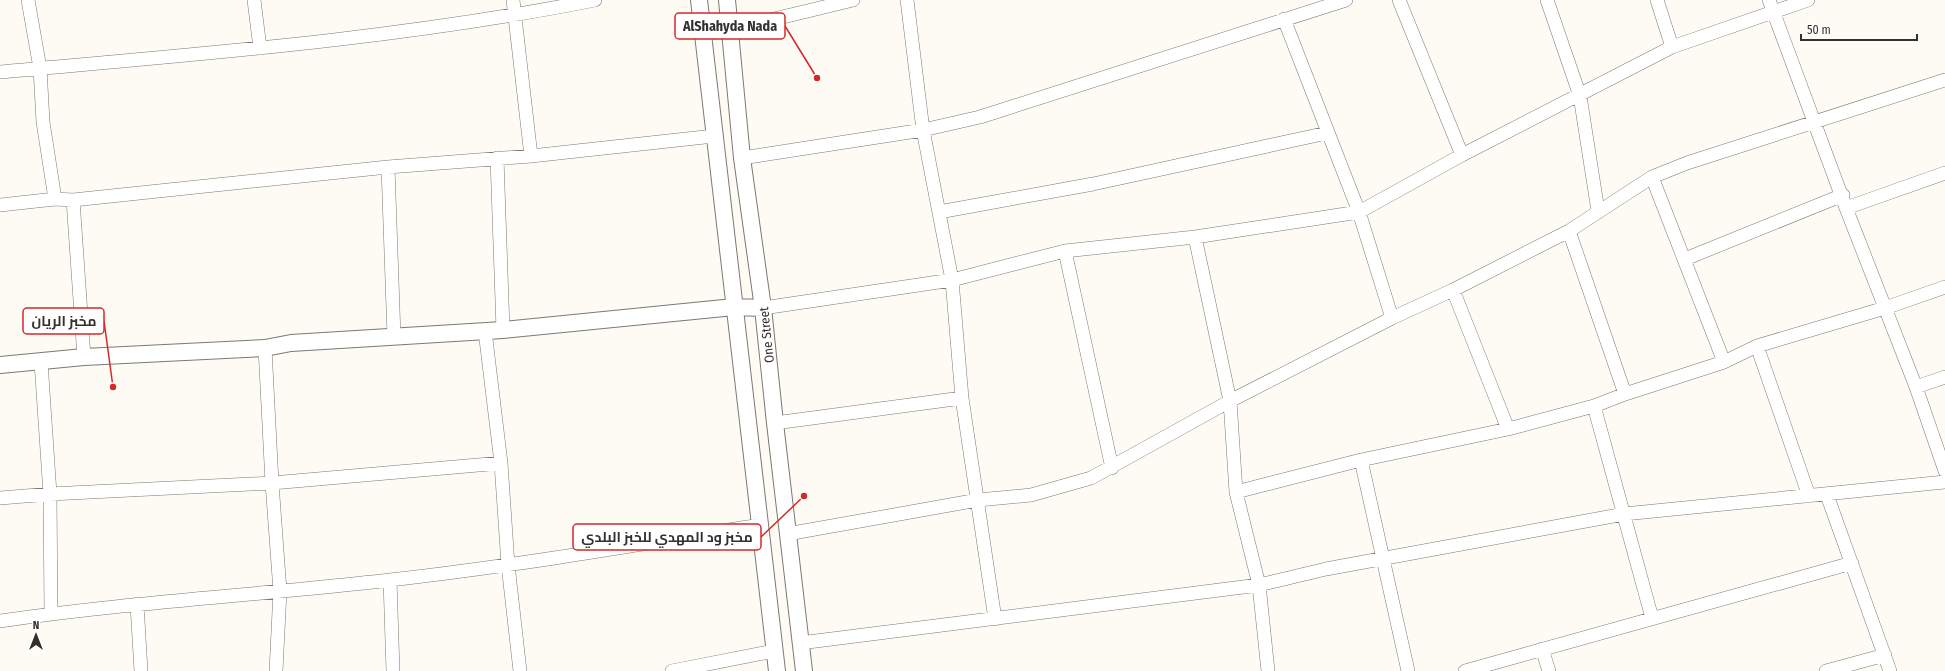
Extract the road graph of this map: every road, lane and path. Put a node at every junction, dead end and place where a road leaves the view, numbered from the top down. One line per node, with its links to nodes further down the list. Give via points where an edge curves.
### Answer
1 (28, 0): 21 (street)
2 (254, 0): 20 (street)
3 (512, 0): 16 (street)
4 (595, 0): 16 (street)
5 (699, 0): 28 (street)
6 (727, 0): 18 (street, One Street)
7 (853, 0): 18 (street)
8 (907, 0): 26 (street)
9 (1346, 0): 17 (street)
10 (1399, 0): 29 (street)
11 (1547, 0): 24 (street)
12 (1657, 0): 19 (street)
13 (1769, 0): 15 (street)
14 (1808, 0): 15 (street)
15 (1773, 13): 19 (street); 25 (street)
16 (514, 16): 20 (street); 30 (street)
17 (1284, 19): 26 (street, via 980,117); 27 (street)
18 (729, 30): 32 (street, One Street)
19 (1672, 47): 24 (street)
20 (260, 48): 21 (street)
21 (40, 68): 22 (street); 36 (street, via 43,122)
22 (0, 72)
23 (1945, 80): 25 (street)
24 (1580, 96): 29 (street); 40 (street)
25 (1815, 123): 35 (street, via 1687,163); 38 (street)
26 (923, 130): 32 (street); 41 (street)
27 (1327, 133): 41 (street, via 1093,184); 42 (street)
28 (714, 136): 30 (street); 50 (street)
29 (1462, 155): 42 (street)
30 (531, 156): 31 (street)
31 (497, 158): 33 (street); 54 (street)
32 (742, 158): 51 (street, One Street)
33 (388, 167): 37 (street); 56 (street)
34 (1945, 173): 38 (street)
35 (1652, 177): 40 (street); 46 (street)
36 (55, 199): 37 (street); 39 (street)
37 (73, 200): 59 (street)
38 (1844, 201): 46 (street); 52 (street)
39 (0, 206)
40 (1598, 211): 43 (street)
41 (939, 212): 47 (street)
42 (1359, 212): 44 (street); 53 (street)
43 (1570, 231): 49 (street); 65 (street)
44 (1195, 237): 45 (street); 67 (street)
45 (1065, 250): 47 (street); 73 (street)
46 (1685, 259): 61 (street)
47 (952, 280): 51 (street); 66 (street)
48 (1945, 287): 52 (street)
49 (1453, 290): 53 (street); 70 (street)
50 (734, 307): 51 (street); 54 (street); 84 (street)
51 (764, 308): 69 (street, One Street)
52 (1885, 308): 57 (street); 64 (street)
53 (1392, 318): 67 (street)
54 (503, 330): 55 (street)
55 (485, 331): 56 (street); 72 (street)
56 (394, 336): 58 (street, via 291,343)
57 (1757, 346): 61 (street); 80 (street)
58 (265, 348): 59 (street); 76 (street)
59 (84, 357): 60 (street)
60 (41, 362): 62 (street); 78 (street)
61 (1724, 362): 65 (street)
62 (0, 365)
63 (1945, 377): 64 (street)
64 (1916, 387): 74 (street)
65 (1625, 394): 68 (street)
66 (962, 398): 69 (street); 82 (street)
67 (1230, 401): 73 (street); 77 (street)
68 (1594, 406): 70 (street); 83 (street)
69 (775, 423): 85 (street, One Street)
70 (1508, 429): 71 (street)
71 (1361, 460): 77 (street); 86 (street)
72 (501, 463): 76 (street); 88 (street)
73 (1112, 468): 82 (street, via 1065,487 1031,495)
74 (1945, 471)
75 (1945, 482): 79 (street)
76 (272, 483): 78 (street); 91 (street)
77 (1236, 492): 90 (street)
78 (50, 494): 81 (street); 93 (street)
79 (1827, 495): 80 (street); 87 (street)
80 (1809, 496): 83 (street)
81 (0, 498)
82 (978, 500): 85 (street); 95 (street)
83 (1624, 514): 86 (street); 94 (street)
84 (760, 525): 88 (street); 99 (street)
85 (787, 534): 97 (street, One Street)
86 (1384, 559): 90 (street, via 1326,569); 109 (street)
87 (1852, 563): 94 (street); 100 (street)
88 (508, 565): 89 (street); 104 (street)
89 (390, 580): 91 (street); 103 (street)
90 (1259, 585): 95 (street); 108 (street)
91 (280, 591): 92 (street); 102 (street)
92 (137, 604): 93 (street); 101 (street)
93 (51, 613): 96 (street)
94 (1652, 618): 98 (street)
95 (995, 619): 97 (street)
96 (0, 621)
97 (800, 643): 107 (street, One Street)
98 (1542, 649): 110 (street); 111 (street)
99 (774, 651): 105 (street); 106 (street)
100 (1885, 655): 112 (street); 113 (street)
101 (141, 671)
102 (276, 671)
103 (393, 671)
104 (520, 671)
105 (672, 671)
106 (777, 671)
107 (804, 671)
108 (1268, 671)
109 (1408, 671)
110 (1465, 671)
111 (1549, 671)
112 (1826, 671)
113 (1890, 671)

